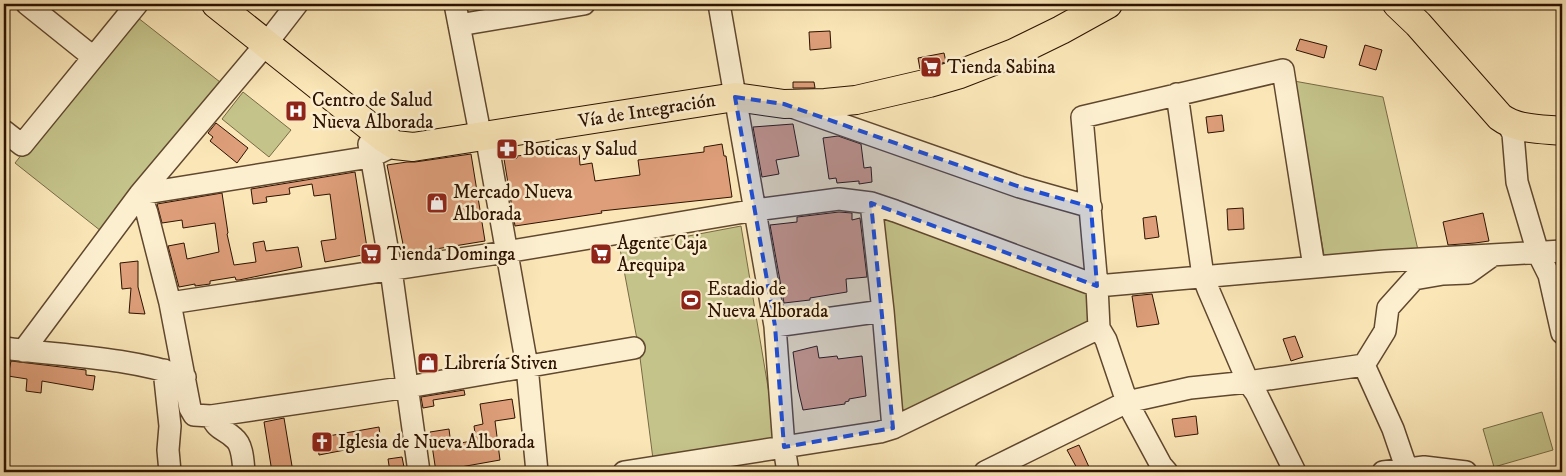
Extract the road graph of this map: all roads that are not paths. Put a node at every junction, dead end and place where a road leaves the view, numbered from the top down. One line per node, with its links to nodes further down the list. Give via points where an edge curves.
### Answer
1 (27, 4): 12 (street)
2 (137, 4): 12 (street)
3 (216, 4): 11 (main road)
4 (297, 4): 11 (street)
5 (455, 4): 10 (street)
6 (584, 4): 10 (street)
7 (719, 4): 14 (street)
8 (1108, 4): 15 (main road, Vía de Integración, via 1014,54 960,74 856,100)
9 (1397, 4): 16 (main road)
10 (460, 25): 20 (street, via 479,128)
11 (266, 44): 17 (main road); 23 (street)
12 (94, 57): 18 (street, via 22,145)
13 (1177, 94): 25 (street, via 1082,117); 31 (street, via 1283,70); 33 (street)
14 (735, 97): 15 (main road, Vía de Integración); 20 (main road, Vía de Integración); 26 (street)
15 (784, 104): 25 (street, via 1020,187)
16 (1507, 122): 19 (main road, via 1528,128); 29 (street, via 1513,134 1517,182)
17 (366, 124): 21 (main road); 22 (street)
18 (4, 131)
19 (1562, 131)
20 (486, 135): 21 (main road, Vía de Integración, via 413,147); 28 (street)
21 (395, 145): 22 (street)
22 (370, 157): 23 (street); 32 (street)
23 (140, 194): 35 (street); 41 (street)
24 (871, 203): 26 (street, via 839,199); 34 (street); 36 (street)
25 (1091, 207): 34 (street)
26 (756, 210): 28 (street); 37 (street)
27 (1562, 251): 29 (street)
28 (506, 252): 32 (street); 43 (street)
29 (1538, 253): 30 (street); 39 (street, via 1549,275)
30 (1493, 255): 31 (street); 42 (street, via 1468,273 1414,279 1388,308 1385,331)
31 (1314, 267): 33 (street)
32 (391, 270): 35 (street); 47 (street)
33 (1203, 276): 34 (street); 46 (street)
34 (1097, 286): 38 (street)
35 (170, 303): 45 (street)
36 (883, 311): 37 (street); 50 (street)
37 (775, 326): 51 (street)
38 (1099, 328): 48 (street); 50 (street)
39 (1562, 333)
40 (634, 348): 43 (street)
41 (13, 349): 44 (street, via 125,362)
42 (1364, 365): 46 (street); 52 (street, via 1393,429)
43 (527, 366): 47 (street); 56 (street)
44 (164, 370): 45 (street); 53 (street, via 170,426)
45 (185, 377): 49 (street, via 194,415)
46 (1248, 382): 48 (street, via 1190,388); 61 (street)
47 (408, 387): 49 (street); 55 (street)
48 (1127, 402): 59 (street); 60 (street, via 1160,465)
49 (211, 416): 54 (street, via 216,426 236,439)
50 (893, 428): 51 (street)
51 (784, 447): 57 (street); 58 (street)
52 (1407, 470): 62 (street); 63 (street, via 1424,467)
53 (170, 472)
54 (244, 472)
55 (419, 472)
56 (537, 472)
57 (624, 472)
58 (788, 472)
59 (985, 472)
60 (1167, 472)
61 (1296, 472)
62 (1383, 472)
63 (1465, 472)

